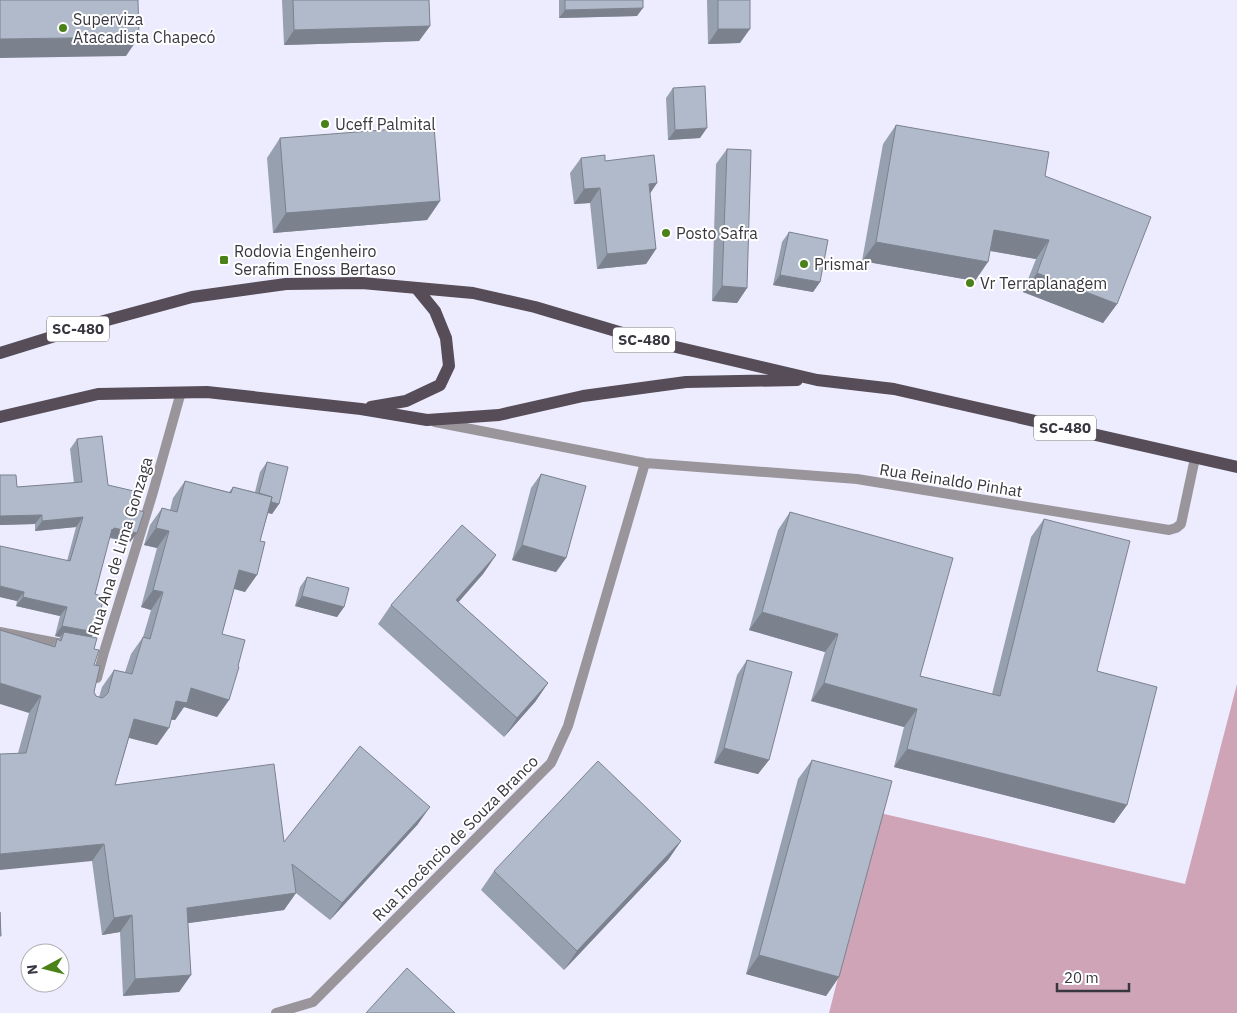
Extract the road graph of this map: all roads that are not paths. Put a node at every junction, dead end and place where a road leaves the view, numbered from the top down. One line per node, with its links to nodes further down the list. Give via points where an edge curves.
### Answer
1 (417, 289): 2 (main road, SC-480, via 362,283 286,284 192,297); 3 (main road, SC-480, via 473,294 535,307 646,340); 5 (main road, via 435,311 446,338 449,366 440,385 406,401)
2 (0, 353)
3 (818, 380): 7 (main road, via 686,382 583,396 499,414); 8 (main road, SC-480, via 894,389)
4 (181, 392): 5 (main road); 6 (main road, via 98,394); 13 (street, Rua Ana de Lima Gonzaga, via 153,492 99,651)
5 (361, 409): 7 (main road)
6 (0, 417)
7 (427, 420): 9 (street)
8 (1195, 458): 9 (street, Rua Reinaldo Pinhat, via 1181,524 1169,530 857,479); 10 (main road, SC-480)
9 (645, 463): 14 (street, Rua Inocêncio de Souza Branco, via 568,726 551,763 313,1002)
10 (1237, 466)
11 (0, 632): 12 (street)
12 (75, 647)
13 (94, 690)
14 (276, 1013)

